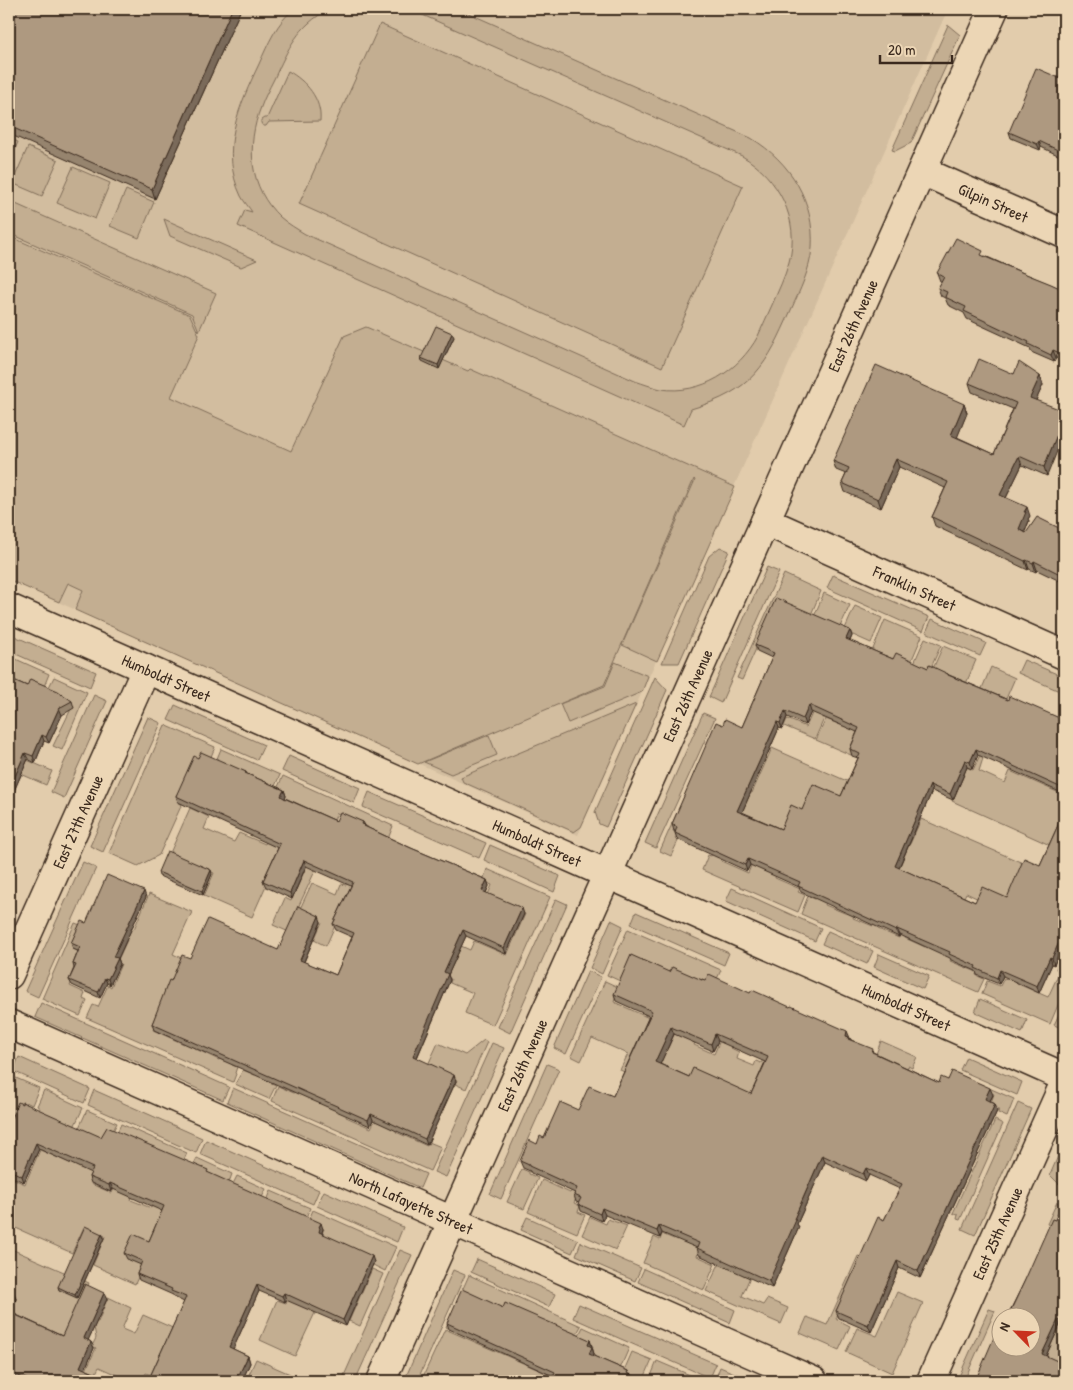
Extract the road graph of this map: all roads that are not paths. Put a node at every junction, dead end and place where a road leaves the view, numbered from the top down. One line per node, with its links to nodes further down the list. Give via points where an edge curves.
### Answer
1 (994, 9): 2 (street, East 26th Avenue)
2 (922, 171): 3 (street, Gilpin Street); 4 (street, East 26th Avenue)
3 (1064, 234)
4 (765, 521): 6 (street, Franklin Street); 8 (street, East 26th Avenue)
5 (9, 608): 7 (street, Humboldt Street)
6 (1064, 655)
7 (146, 669): 8 (street, Humboldt Street); 9 (street, East 27th Avenue)
8 (607, 874): 11 (street, Humboldt Street); 13 (street, East 26th Avenue)
9 (9, 975)
10 (9, 1024): 13 (street, North Lafayette Street)
11 (1064, 1077)
12 (1064, 1084): 16 (street, East 25th Avenue)
13 (452, 1221): 14 (street, East 26th Avenue); 15 (street, North Lafayette Street)
14 (381, 1381)
15 (813, 1381)
16 (930, 1381)

